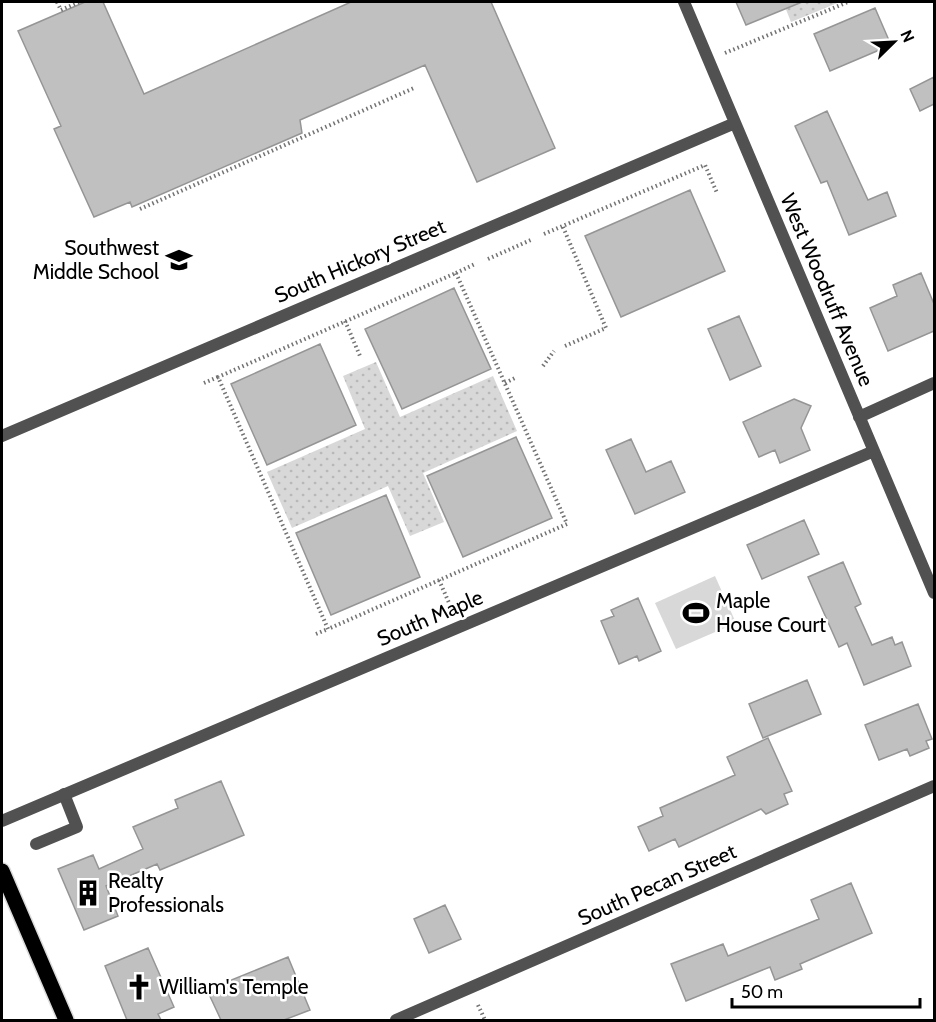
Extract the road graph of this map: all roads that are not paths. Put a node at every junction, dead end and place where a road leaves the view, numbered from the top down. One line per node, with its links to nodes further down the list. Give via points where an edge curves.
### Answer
1 (684, 2): 2 (street, West Woodruff Avenue)
2 (735, 123): 4 (street, West Woodruff Avenue); 5 (street, South Hickory Street)
3 (934, 383): 4 (street)
4 (859, 417): 6 (street, West Woodruff Avenue)
5 (2, 435)
6 (874, 451): 7 (street, West Woodruff Avenue); 9 (street, South Maple)
7 (934, 593)
8 (934, 786): 14 (street, South Pecan Street)
9 (64, 795): 10 (street, South Maple); 11 (street, via 77,827)
10 (2, 821)
11 (36, 844)
12 (2, 871): 13 (main road)
13 (66, 1020)
14 (396, 1020)

